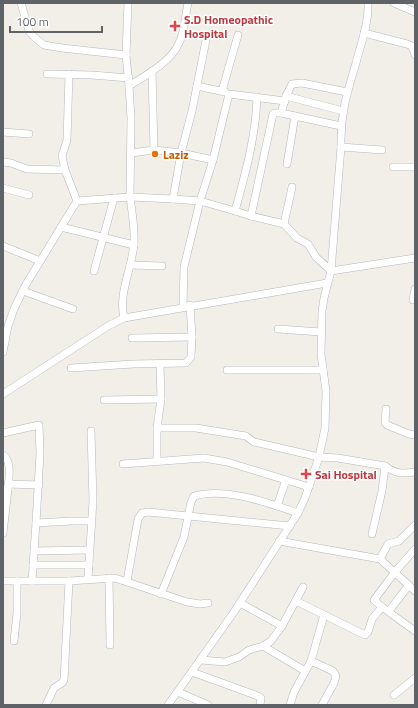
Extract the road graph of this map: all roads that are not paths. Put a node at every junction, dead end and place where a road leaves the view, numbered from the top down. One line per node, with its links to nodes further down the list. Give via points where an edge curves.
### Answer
1 (21, 3): 10 (street, via 29,31 44,45)
2 (128, 3): 10 (street)
3 (188, 3): 12 (street, via 179,44 171,55)
4 (368, 3): 7 (street)
5 (394, 3): 6 (street)
6 (415, 12)
7 (364, 33): 11 (street, via 408,44 412,46); 18 (street)
8 (206, 35): 16 (street)
9 (238, 35): 17 (street)
10 (126, 55): 15 (street)
11 (415, 55)
12 (152, 71): 15 (street); 28 (street)
13 (47, 74): 14 (street)
14 (69, 74): 15 (street); 37 (street, via 67,140 62,156)
15 (129, 82): 30 (street)
16 (197, 86): 17 (street); 31 (street)
17 (226, 92): 19 (street); 32 (street)
18 (347, 92): 20 (street, via 297,83 290,86); 21 (street)
19 (257, 98): 20 (street); 46 (street, via 256,117)
20 (285, 98): 21 (street); 22 (street)
21 (343, 111): 24 (street)
22 (281, 113): 23 (street); 47 (street, via 272,116)
23 (295, 116): 24 (street); 34 (street)
24 (341, 126): 27 (street)
25 (3, 132): 26 (street)
26 (29, 134)
27 (341, 147): 29 (street); 58 (street)
28 (154, 150): 30 (street); 31 (street)
29 (382, 150)
30 (131, 153): 41 (street)
31 (181, 153): 32 (street); 43 (street)
32 (213, 160): 45 (street)
33 (3, 162): 37 (street, via 27,169)
34 (287, 164)
35 (393, 167): 36 (street)
36 (415, 167)
37 (65, 170): 44 (street)
38 (292, 187): 48 (street)
39 (3, 188): 40 (street)
40 (29, 195)
41 (130, 197): 42 (street); 43 (street); 51 (street)
42 (114, 198): 44 (street); 50 (street)
43 (173, 199): 45 (street)
44 (77, 201): 49 (street)
45 (200, 201): 46 (street); 63 (street, via 184,267)
46 (235, 212): 47 (street)
47 (251, 216): 48 (street)
48 (284, 224): 58 (street, via 297,238 308,244 316,257)
49 (61, 227): 50 (street); 54 (street)
50 (104, 237): 51 (street); 57 (street)
51 (134, 245): 55 (street)
52 (3, 246): 54 (street)
53 (415, 258): 58 (street)
54 (40, 261): 61 (street)
55 (130, 264): 56 (street); 65 (street, via 123,306)
56 (162, 266)
57 (94, 271)
58 (331, 271): 59 (street)
59 (327, 283): 63 (street); 67 (street)
60 (415, 288): 62 (street)
61 (23, 291): 64 (street); 70 (street, via 8,326)
62 (413, 300)
63 (186, 306): 65 (street); 68 (street)
64 (73, 309)
65 (124, 318): 75 (street)
66 (278, 329): 67 (street)
67 (322, 332): 74 (street)
68 (192, 337): 69 (street); 71 (street, via 191,357 188,362)
69 (132, 338)
70 (3, 352)
71 (160, 364): 72 (street); 76 (street)
72 (72, 368)
73 (227, 370): 74 (street)
74 (323, 370): 84 (street, via 327,402)
75 (3, 394)
76 (161, 399): 77 (street); 79 (street)
77 (104, 400)
78 (386, 409): 82 (street, via 387,425)
79 (157, 428): 84 (street, via 196,428 246,436 254,442); 85 (street)
80 (91, 431): 96 (street)
81 (3, 433): 90 (street, via 39,425)
82 (415, 435)
83 (3, 455): 91 (street, via 8,463)
84 (319, 457): 87 (street); 92 (street)
85 (157, 461): 86 (street); 89 (street, via 216,459)
86 (124, 464)
87 (385, 466): 88 (street, via 399,474); 101 (street)
88 (415, 472)
89 (286, 480): 92 (street); 93 (street)
90 (39, 485): 91 (street); 97 (street)
91 (7, 487): 100 (street)
92 (309, 487): 94 (street)
93 (277, 506): 94 (street); 95 (street, via 230,495 212,494 192,499)
94 (298, 513): 99 (street)
95 (188, 516): 99 (street); 116 (street, via 148,512 140,514); 120 (street, via 184,537)
96 (91, 521): 97 (street); 104 (street)
97 (36, 523): 105 (street)
98 (415, 525): 106 (street, via 399,541 388,544)
99 (290, 526): 102 (street)
100 (3, 533)
101 (372, 534)
102 (279, 541): 106 (street); 123 (street)
103 (415, 549): 109 (street)
104 (90, 550): 105 (street); 108 (street)
105 (34, 551): 107 (street)
106 (380, 559): 109 (street)
107 (33, 565): 108 (street); 112 (street)
108 (89, 565): 111 (street)
109 (395, 572): 117 (street); 124 (street, via 375,598 374,601)
110 (109, 578): 111 (street); 116 (street); 132 (street)
111 (88, 579): 115 (street)
112 (32, 580): 114 (street); 115 (street)
113 (3, 581): 114 (street)
114 (17, 581): 131 (street)
115 (69, 581): 141 (street, via 64,680 54,688)
116 (127, 581): 120 (street)
117 (409, 585): 119 (street); 125 (street)
118 (303, 587): 121 (street)
119 (415, 591)
120 (161, 594): 122 (street, via 193,603)
121 (296, 602): 126 (street); 128 (street)
122 (208, 603)
123 (240, 603): 128 (street); 134 (street)
124 (382, 607): 125 (street); 126 (street, via 372,619 365,635)
125 (389, 611): 129 (street)
126 (324, 615): 135 (street)
127 (415, 620): 129 (street)
128 (282, 626): 133 (street)
129 (409, 626): 130 (street)
130 (415, 631)
131 (14, 641)
132 (110, 645)
133 (263, 646): 134 (street, via 225,662); 136 (street)
134 (201, 660): 137 (street)
135 (311, 662): 136 (street); 146 (street, via 333,671 336,676)
136 (305, 671): 145 (street)
137 (192, 672): 139 (street); 144 (street, via 258,696 261,698)
138 (415, 678): 140 (street)
139 (178, 692): 142 (street); 143 (street)
140 (394, 695)
141 (46, 705)
142 (168, 705)
143 (208, 705)
144 (260, 705)
145 (290, 705)
146 (322, 705)

